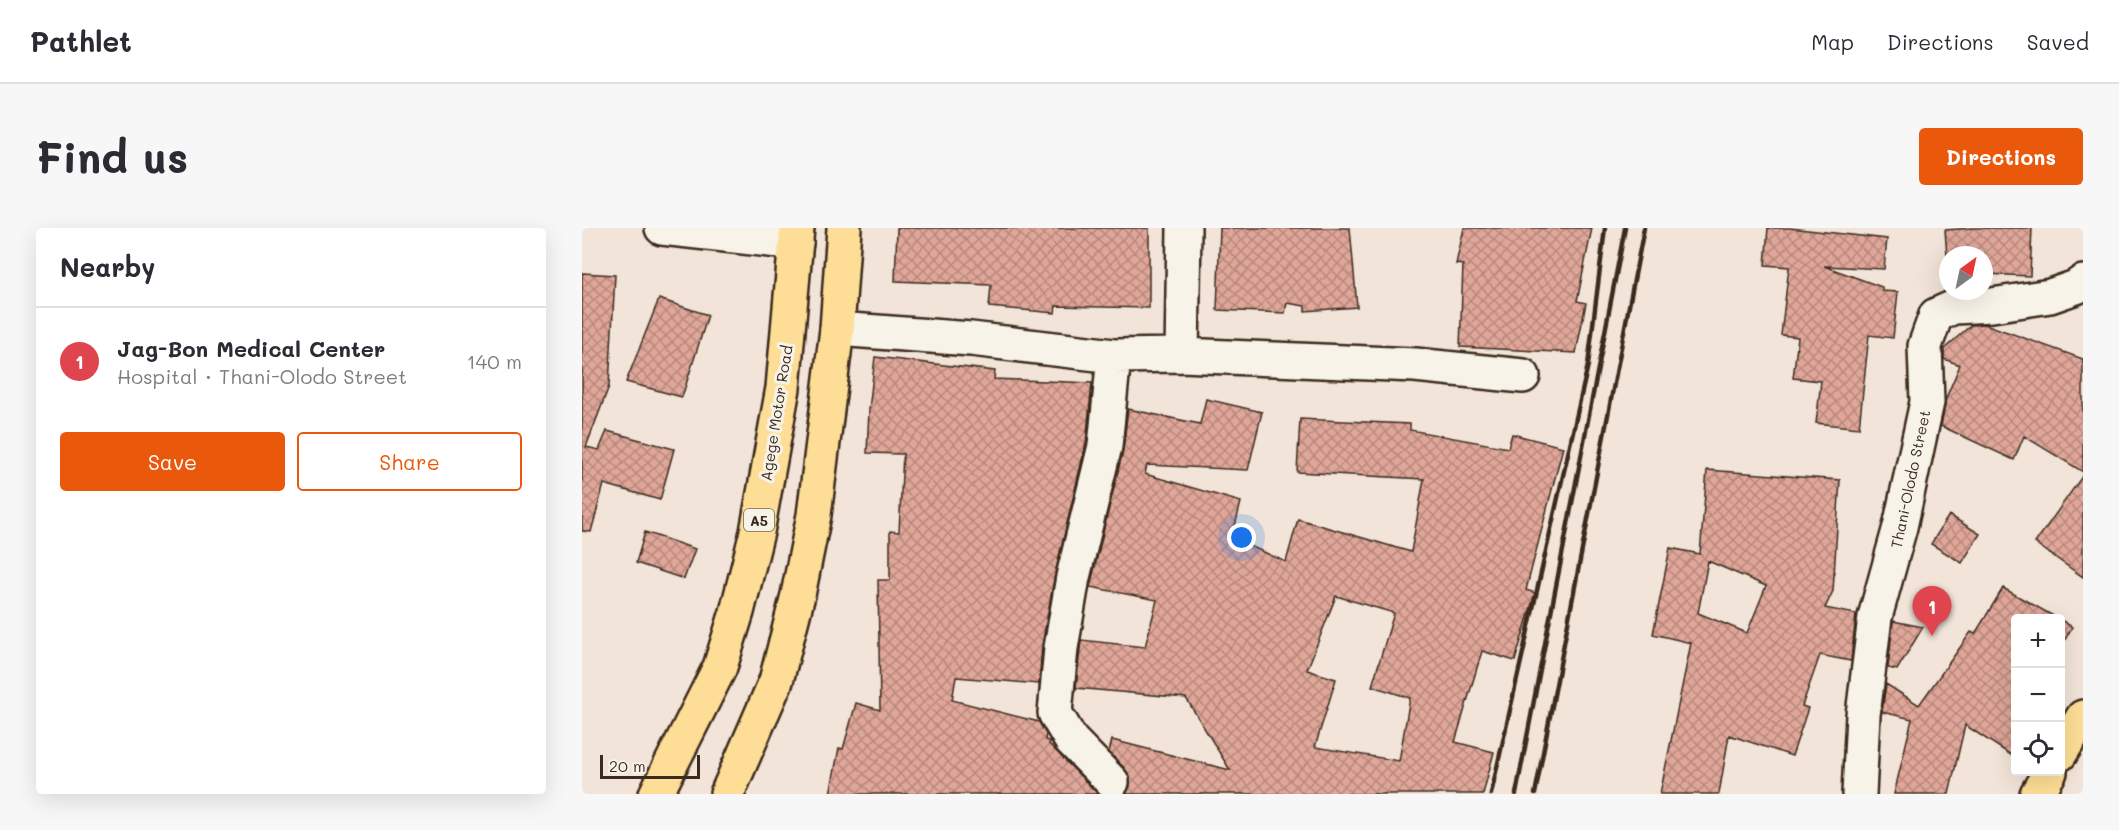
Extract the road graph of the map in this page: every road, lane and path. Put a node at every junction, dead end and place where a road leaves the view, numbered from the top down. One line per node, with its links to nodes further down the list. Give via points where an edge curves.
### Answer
1 (662, 228): 4 (street)
2 (844, 228): 6 (main road)
3 (1184, 228): 7 (street)
4 (796, 236): 14 (main road, Agege Motor Road / A5, via 783,388 757,532 737,612 720,667)
5 (2083, 282): 16 (street, Thani-Olodo Street, via 2050,296 1954,307 1936,315 1925,346 1927,402 1900,527 1875,617 1863,715)
6 (837, 329): 8 (street, via 971,339); 15 (main road, via 814,515 798,595 776,681)
7 (1182, 355): 8 (street); 9 (street, via 1415,365)
8 (1114, 356): 13 (street, via 1105,446 1073,577 1055,713 1071,740)
9 (1523, 376)
10 (2083, 717): 11 (main road)
11 (2065, 747)
12 (2047, 776): 17 (main road)
13 (1112, 783)
14 (656, 794)
15 (727, 794)
16 (1859, 794)
17 (2037, 794)

